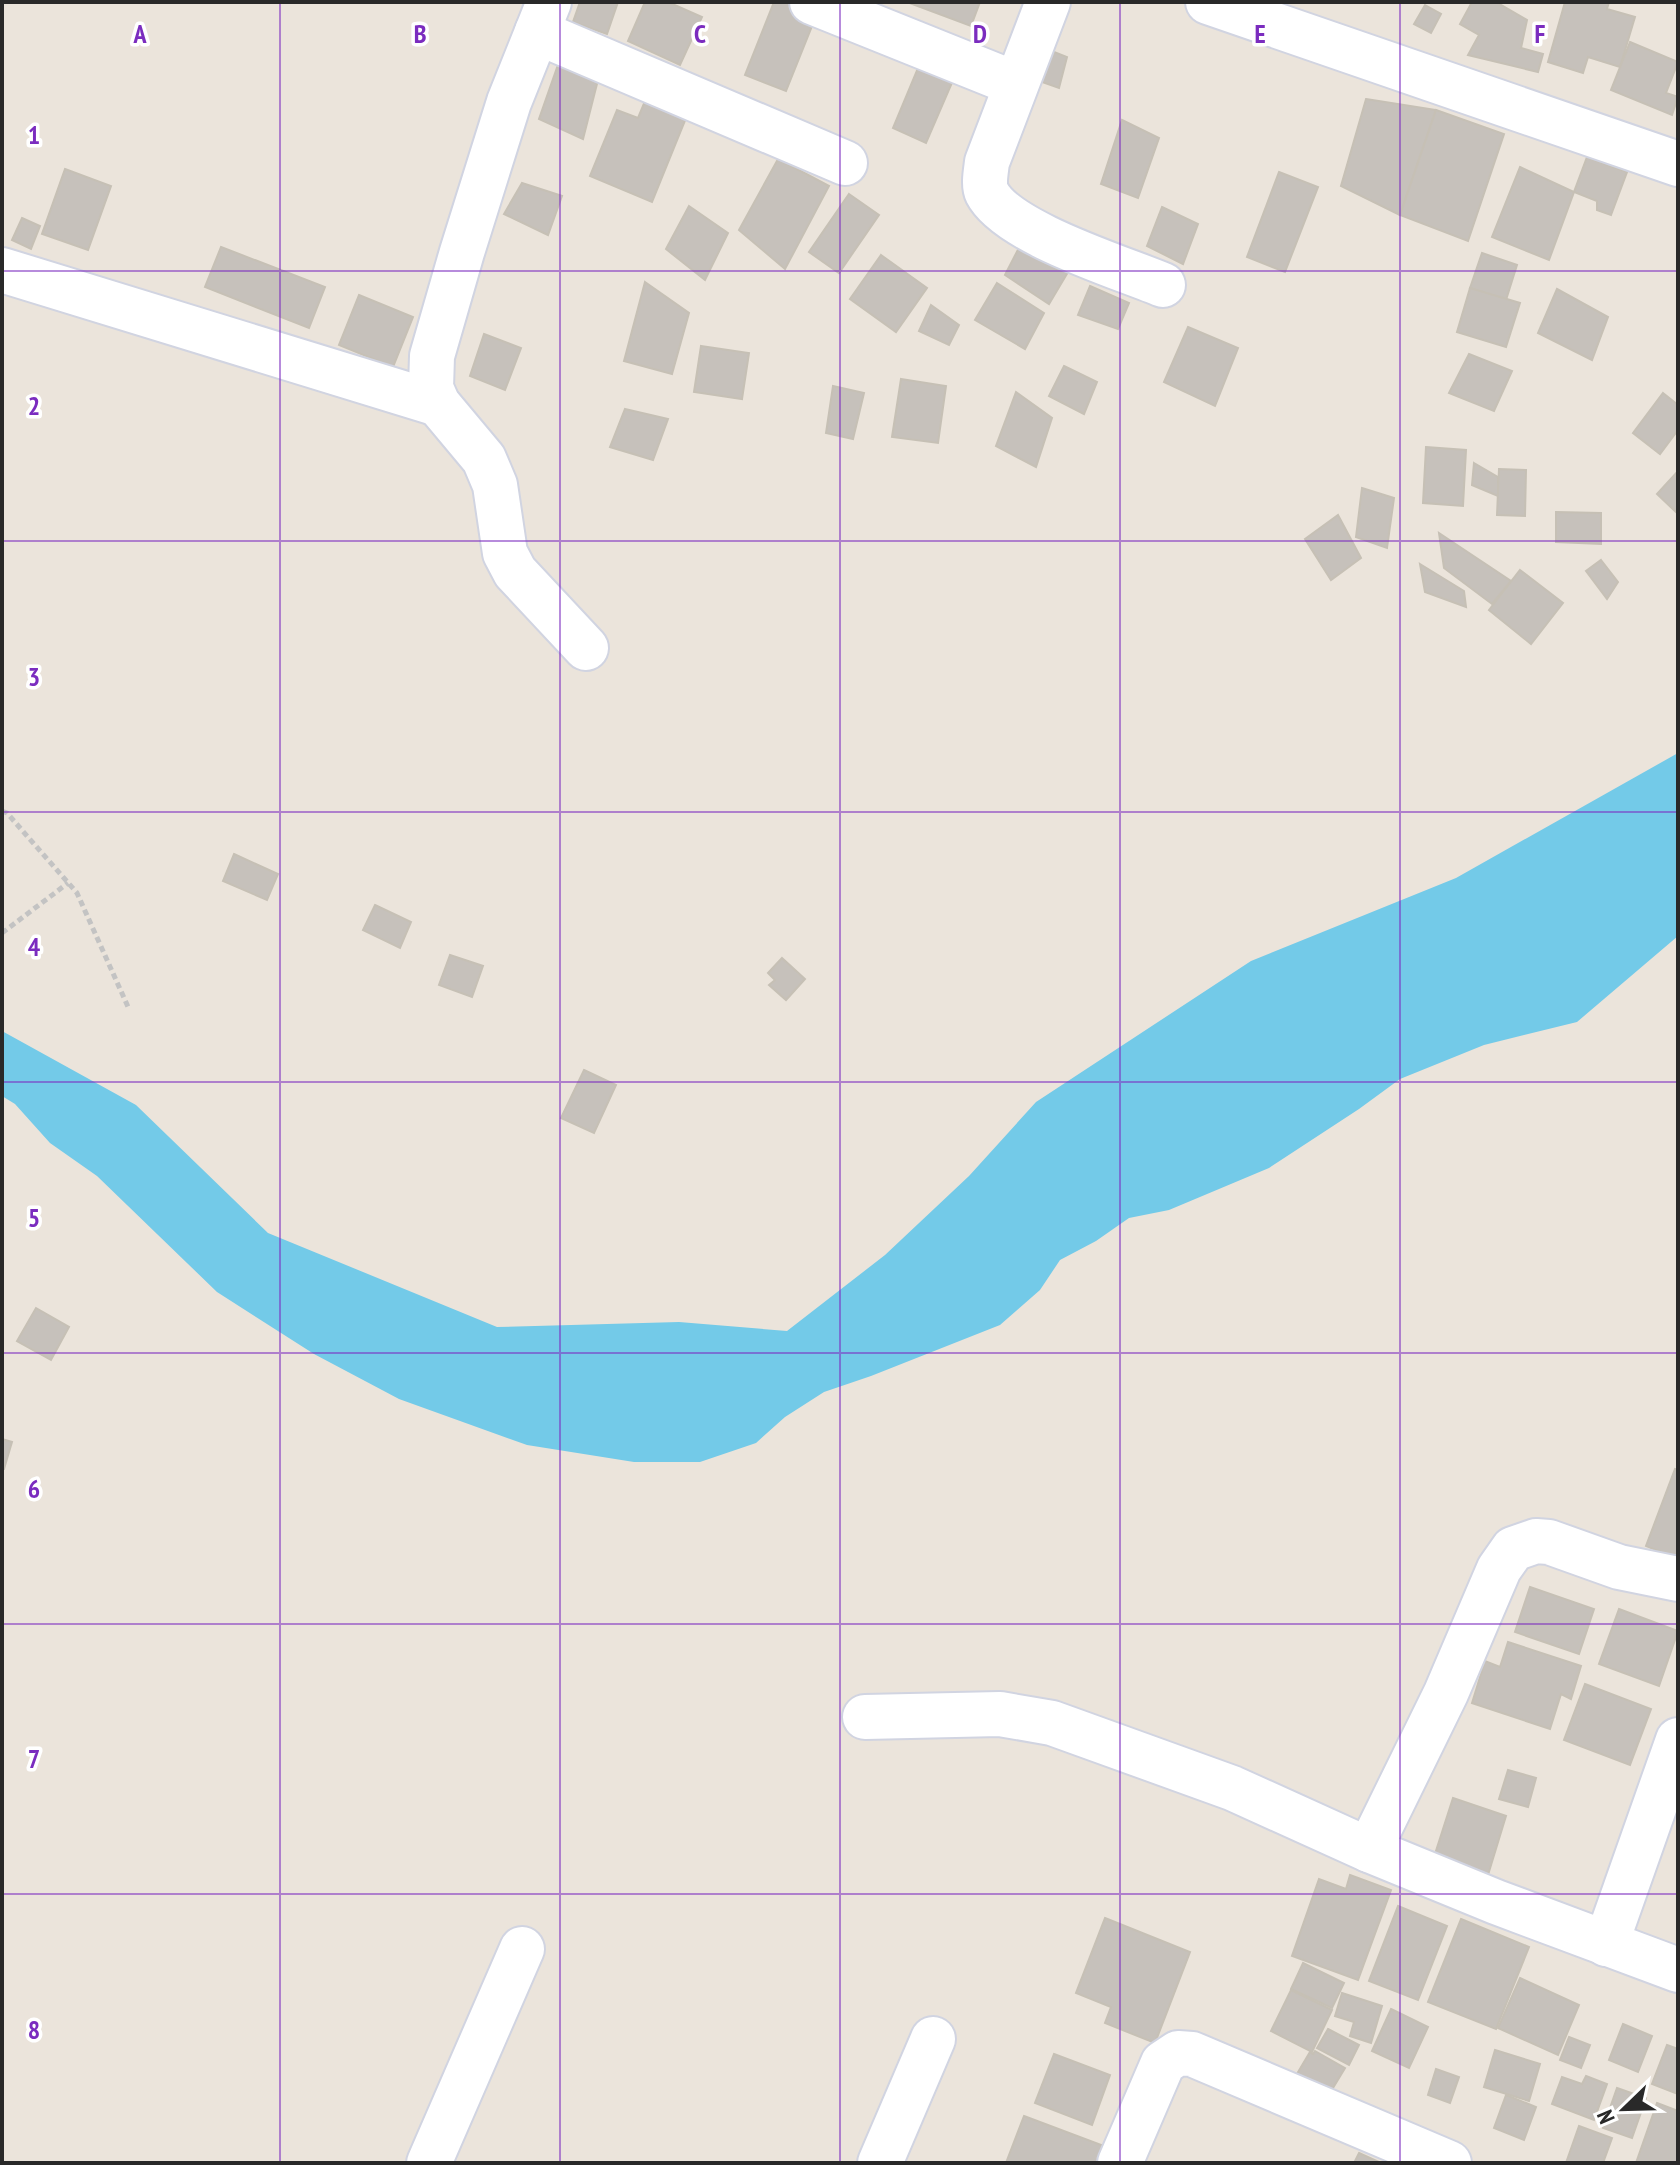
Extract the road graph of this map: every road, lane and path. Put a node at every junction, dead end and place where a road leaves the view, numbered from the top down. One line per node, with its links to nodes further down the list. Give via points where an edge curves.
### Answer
1 (812, 2): 5 (street)
2 (1048, 2): 5 (street)
3 (1208, 2): 7 (street)
4 (543, 17): 6 (street); 10 (street, via 509,102 432,356 431,388)
5 (1016, 84): 9 (street, via 987,162 985,190 1000,211 1050,239)
6 (845, 163)
7 (1678, 164)
8 (2, 270): 10 (street)
9 (1163, 285)
10 (438, 404): 11 (street, via 484,459 495,485 505,553 515,572)
11 (586, 648)
12 (2, 811): 13 (path)
13 (68, 883): 14 (path); 15 (path)
14 (2, 933)
15 (129, 1009)
16 (1678, 1579): 19 (street, via 1619,1567 1549,1542 1513,1549)
17 (865, 1717): 19 (street, via 1000,1714 1052,1723 1232,1788)
18 (1678, 1740): 20 (street)
19 (1369, 1850): 20 (street)
20 (1606, 1944): 22 (street)
21 (522, 1949): 24 (street)
22 (1678, 1970)
23 (933, 2039): 25 (street)
24 (429, 2163)
25 (880, 2163)
26 (1120, 2163): 27 (street, via 1163,2063 1178,2053 1192,2054)
27 (1449, 2163)

